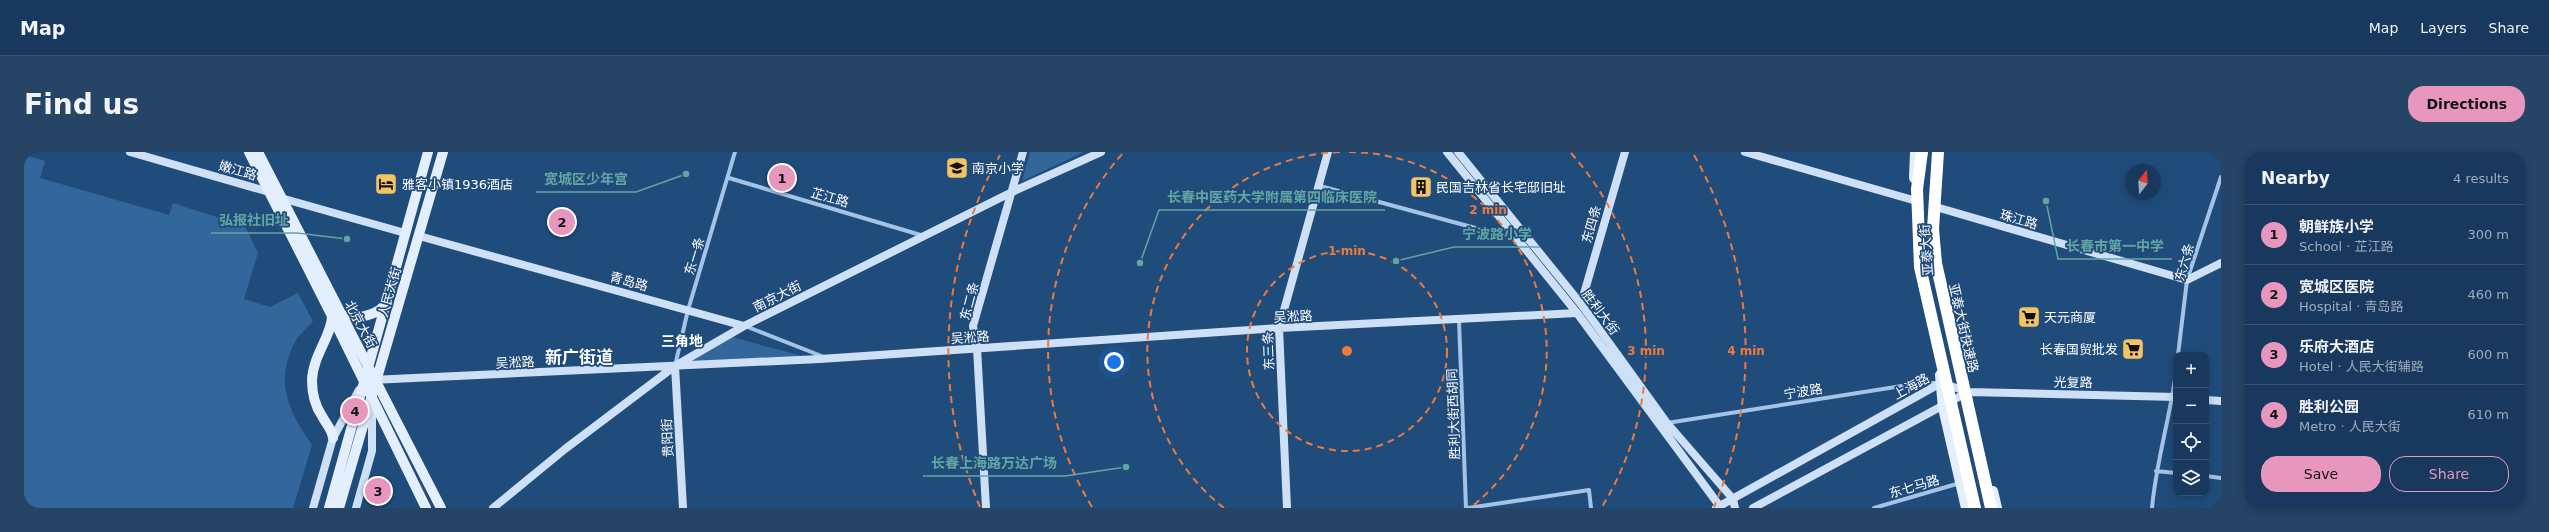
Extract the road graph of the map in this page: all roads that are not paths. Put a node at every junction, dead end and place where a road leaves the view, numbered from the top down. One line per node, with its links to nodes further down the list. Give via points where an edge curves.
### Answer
1 (249, 152): 21 (main road, 北京大街)
2 (258, 152): 23 (main road, 北京大街)
3 (428, 152): 26 (main road, 人民大街)
4 (443, 152): 27 (main road, 人民大街)
5 (735, 152): 19 (street, 东一条)
6 (1023, 152): 22 (street, 东二条)
7 (1101, 152): 22 (street, 南京大街)
8 (1328, 152): 20 (street, 东三条)
9 (1447, 152): 29 (street, 胜利大街)
10 (1458, 152): 32 (street, 胜利大街)
11 (1625, 152): 32 (street, 东四条)
12 (1745, 152): 24 (street)
13 (1915, 152): 24 (main road, 亚泰大街)
14 (1922, 152): 80 (highway, bridge, via 1917,189 1920,267)
15 (1938, 152): 81 (highway, 亚泰大街快速路, bridge, via 1933,229 1936,263)
16 (1942, 152): 25 (main road, 亚泰大街)
17 (135, 153): 21 (street, 嫩江路)
18 (2221, 177): 31 (street, 东六条)
19 (729, 178): 28 (street, 芷江路); 34 (street, 东一条)
20 (1320, 186): 29 (street); 39 (street, 东三条)
21 (269, 192): 36 (main road, 北京大街)
22 (1012, 192): 28 (street, 南京大街); 40 (street, 东二条, via 973,326)
23 (281, 198): 26 (street); 36 (main road, 北京大街)
24 (1913, 200): 47 (main road, 亚泰大街, via 1913,238 1918,279)
25 (1936, 207): 31 (street, 珠江路); 48 (main road, 亚泰大街, via 1941,282)
26 (405, 233): 33 (main road, 人民大街)
27 (418, 236): 34 (street, 青岛路); 46 (main road, 人民大街)
28 (925, 236): 38 (street, 南京大街)
29 (1516, 239): 35 (street, 胜利大街)
30 (2221, 263): 31 (street)
31 (2187, 280): 41 (street, 东六条)
32 (1581, 304): 55 (street, 胜利大街)
33 (384, 306): 36 (main road, via 368,315); 43 (main road, 人民大街)
34 (688, 310): 38 (street, 青岛路); 44 (street, 东一条)
35 (1577, 313): 37 (street, 吴淞路); 75 (street, 胜利大街)
36 (337, 315): 43 (main road, 北京大街); 45 (main road, 北京大街); 56 (main road, via 315,363 312,381 317,408 331,429)
37 (1459, 320): 39 (street, 吴淞路); 73 (street, 胜利大街西胡同)
38 (744, 326): 42 (street, 青岛路); 44 (street, 南京大街)
39 (1279, 328): 40 (street, 吴淞路); 72 (street, 东三条)
40 (977, 348): 42 (street, 吴淞路); 71 (street, 东二条)
41 (2178, 352)
42 (830, 359): 44 (street, 吴淞路)
43 (368, 365): 45 (main road, 人民大街); 46 (main road, 北京大街)
44 (675, 366): 46 (street, 吴淞路); 69 (street, 南京大街); 70 (street, 贵阳街)
45 (364, 380): 46 (street, 吴淞路); 50 (main road, 北京大街); 56 (street); 64 (main road, 人民大街)
46 (376, 380): 50 (main road, 人民大街); 68 (main road, 北京大街)
47 (1941, 383): 48 (street, 上海路); 54 (main road, 亚泰大街); 55 (street, 宁波路, via 1921,383); 62 (street, 上海路)
48 (1969, 392): 49 (street, 光复路); 54 (street); 82 (main road, 亚泰大街)
49 (2173, 396)
50 (372, 397): 65 (main road, 人民大街); 66 (street, via 372,451); 67 (main road, 北京大街)
51 (2173, 400): 57 (street)
52 (2209, 400): 53 (street)
53 (2221, 401)
54 (1942, 408): 61 (main road, 亚泰大街); 77 (street)
55 (1667, 423): 62 (street, 胜利大街)
56 (333, 438): 63 (street)
57 (2156, 471): 58 (street); 83 (street)
58 (2173, 473)
59 (2209, 476): 60 (street)
60 (2221, 478)
61 (1960, 483): 78 (street, 东七马路); 79 (main road, 亚泰大街)
62 (1733, 499): 75 (street, 上海路); 76 (street, 胜利大街)
63 (313, 508)
64 (329, 508)
65 (339, 508)
66 (356, 508)
67 (426, 508)
68 (441, 508)
69 (493, 508)
70 (683, 508)
71 (986, 508)
72 (1287, 508)
73 (1467, 508): 74 (street, via 1588,490)
74 (1592, 508)
75 (1719, 508)
76 (1735, 508)
77 (1753, 508)
78 (1874, 508)
79 (1966, 508)
80 (1975, 508)
81 (1991, 508)
82 (1997, 508)
83 (2152, 508)

